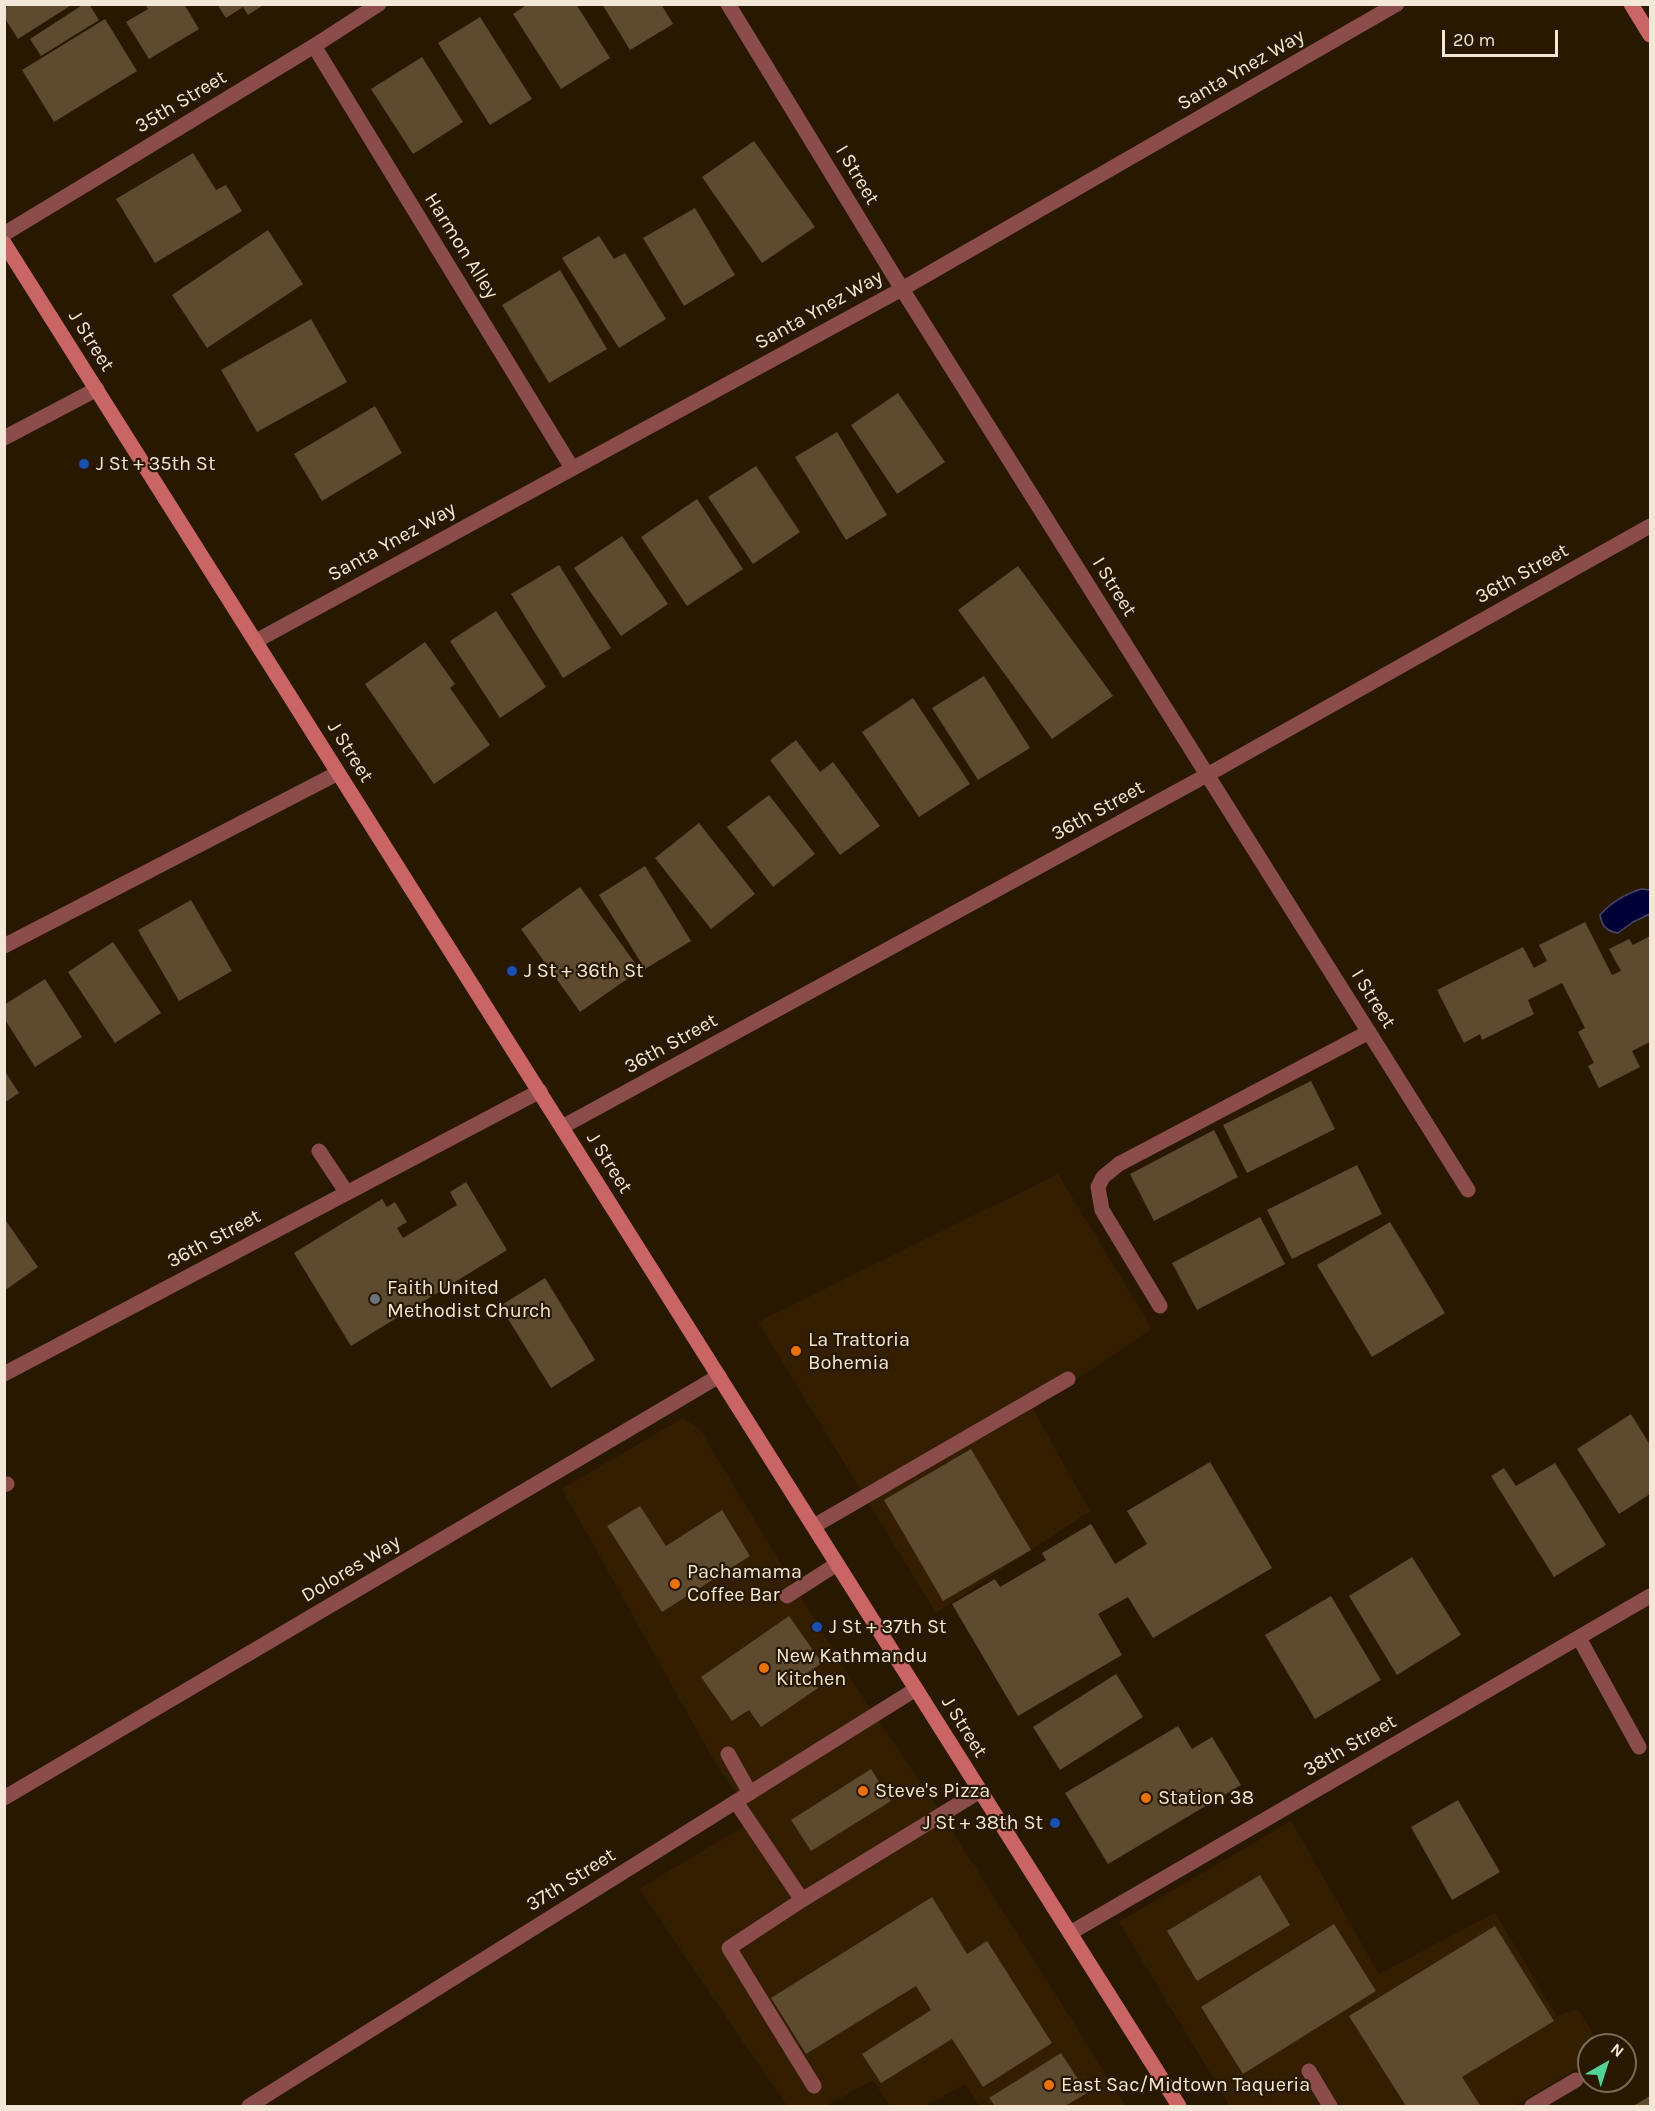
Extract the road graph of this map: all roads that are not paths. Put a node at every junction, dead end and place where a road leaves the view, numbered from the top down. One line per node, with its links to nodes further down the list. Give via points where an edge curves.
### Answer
1 (379, 4): 6 (street, 35th Street)
2 (728, 4): 9 (street, I Street)
3 (1397, 4): 9 (street, Santa Ynez Way)
4 (1631, 4): 5 (main road)
5 (1650, 35)
6 (314, 46): 7 (street, 35th Street); 12 (street, Harmon Alley)
7 (4, 234)
8 (4, 243): 10 (main road, J Street)
9 (902, 289): 12 (street, Santa Ynez Way); 16 (street, I Street)
10 (97, 389): 11 (street); 14 (main road, J Street)
11 (4, 438)
12 (572, 468): 14 (street, Santa Ynez Way)
13 (1650, 526): 16 (street, 36th Street)
14 (256, 641): 15 (main road, J Street)
15 (338, 773): 17 (street); 19 (main road, J Street)
16 (1207, 775): 18 (street, I Street); 20 (street, 36th Street)
17 (4, 946)
18 (1369, 1032): 22 (street, I Street); 24 (street, via 1119,1164 1103,1177 1098,1187 1102,1210)
19 (540, 1091): 20 (main road, J Street); 23 (street, 36th Street)
20 (562, 1127): 26 (main road, J Street)
21 (319, 1151): 23 (street)
22 (1468, 1190)
23 (347, 1193): 25 (street, 36th Street)
24 (1160, 1306)
25 (4, 1374)
26 (719, 1376): 28 (main road, J Street); 38 (street, Dolores Way)
27 (1068, 1379): 28 (street)
28 (814, 1526): 29 (main road, J Street)
29 (837, 1564): 30 (street); 33 (main road, J Street)
30 (787, 1596)
31 (1650, 1596): 32 (street, 38th Street)
32 (1579, 1638): 34 (street); 41 (street, 38th Street)
33 (916, 1689): 36 (main road, J Street); 37 (street, 37th Street)
34 (1640, 1747)
35 (728, 1754): 37 (street)
36 (980, 1791): 40 (street); 41 (main road, J Street)
37 (750, 1793): 39 (street, 37th Street)
38 (4, 1798)
39 (736, 1802): 40 (street); 45 (street, 37th Street)
40 (802, 1900): 44 (street, via 729,1948)
41 (1070, 1934): 46 (main road, J Street)
42 (1309, 2071): 47 (street)
43 (1576, 2080): 48 (street)
44 (814, 2086)
45 (249, 2106)
46 (1179, 2106)
47 (1330, 2106)
48 (1532, 2106)

